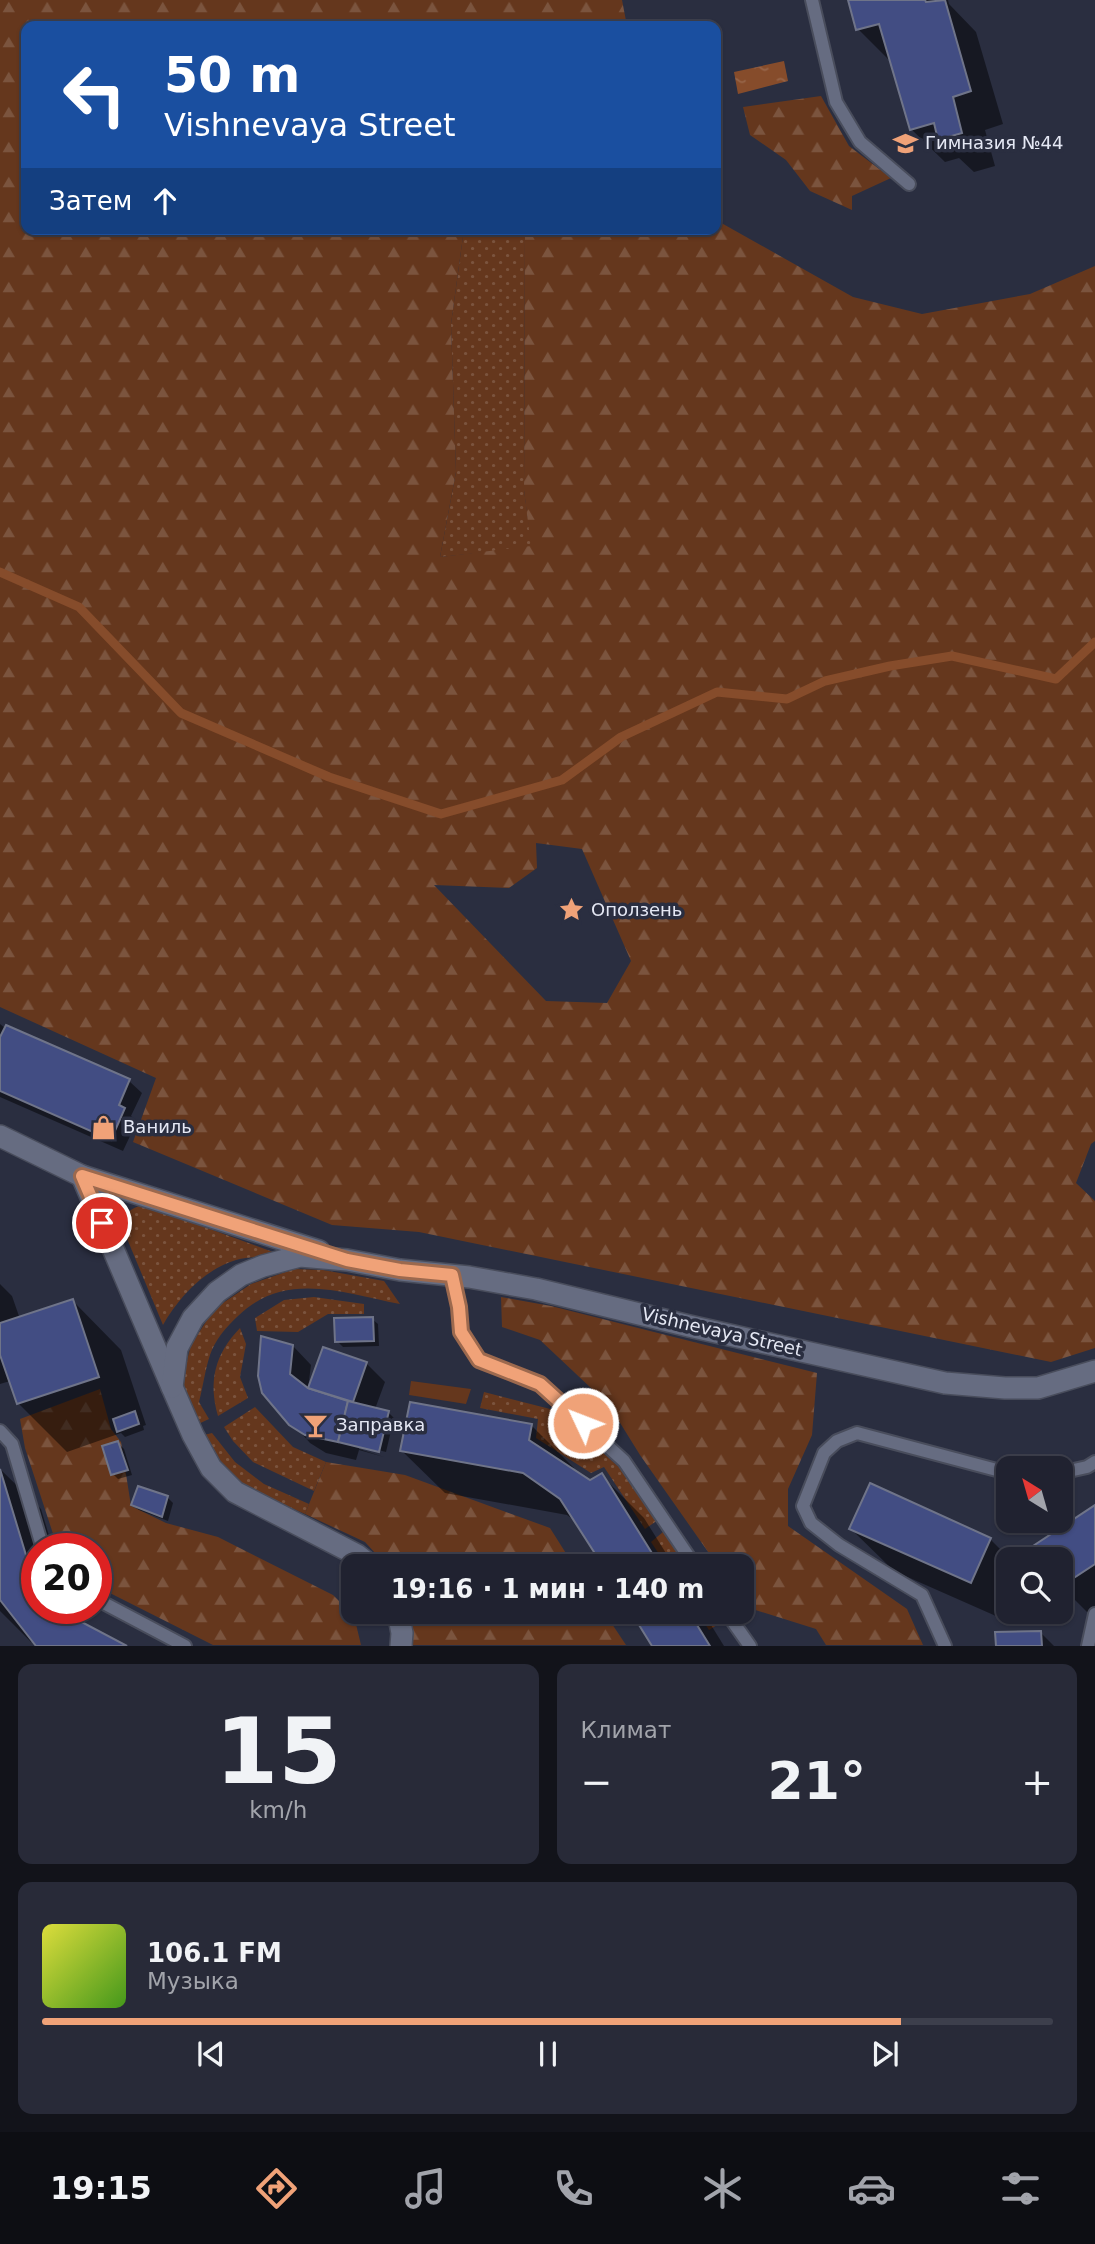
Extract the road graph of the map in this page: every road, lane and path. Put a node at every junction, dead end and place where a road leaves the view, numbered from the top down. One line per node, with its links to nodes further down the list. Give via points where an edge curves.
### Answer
1 (812, 0): 2 (lane, via 836,102 860,142)
2 (909, 184)
3 (0, 1136): 4 (street)
4 (82, 1176): 5 (street); 8 (street)
5 (347, 1260): 6 (street, Vishnevaya Street); 8 (street, via 300,1256 242,1275 218,1292 193,1318 177,1348)
6 (452, 1275): 7 (street, Vishnevaya Street, via 536,1289 945,1382 1038,1388); 15 (lane, via 461,1332 479,1360 540,1384 624,1461)
7 (1095, 1371)
8 (172, 1387): 14 (street, via 211,1468 235,1492)
9 (0, 1431): 13 (lane, via 12,1444)
10 (1095, 1462): 12 (lane)
11 (996, 1470): 23 (lane, via 857,1433 837,1441 824,1453 803,1506 811,1524 839,1545 922,1595)
12 (1073, 1470)
13 (38, 1533)
14 (355, 1554)
15 (687, 1554)
16 (112, 1607): 20 (lane)
17 (1095, 1614): 24 (lane)
18 (400, 1624): 21 (street)
19 (734, 1624): 22 (lane)
20 (185, 1646)
21 (401, 1646)
22 (750, 1646)
23 (945, 1646)
24 (1088, 1646)

